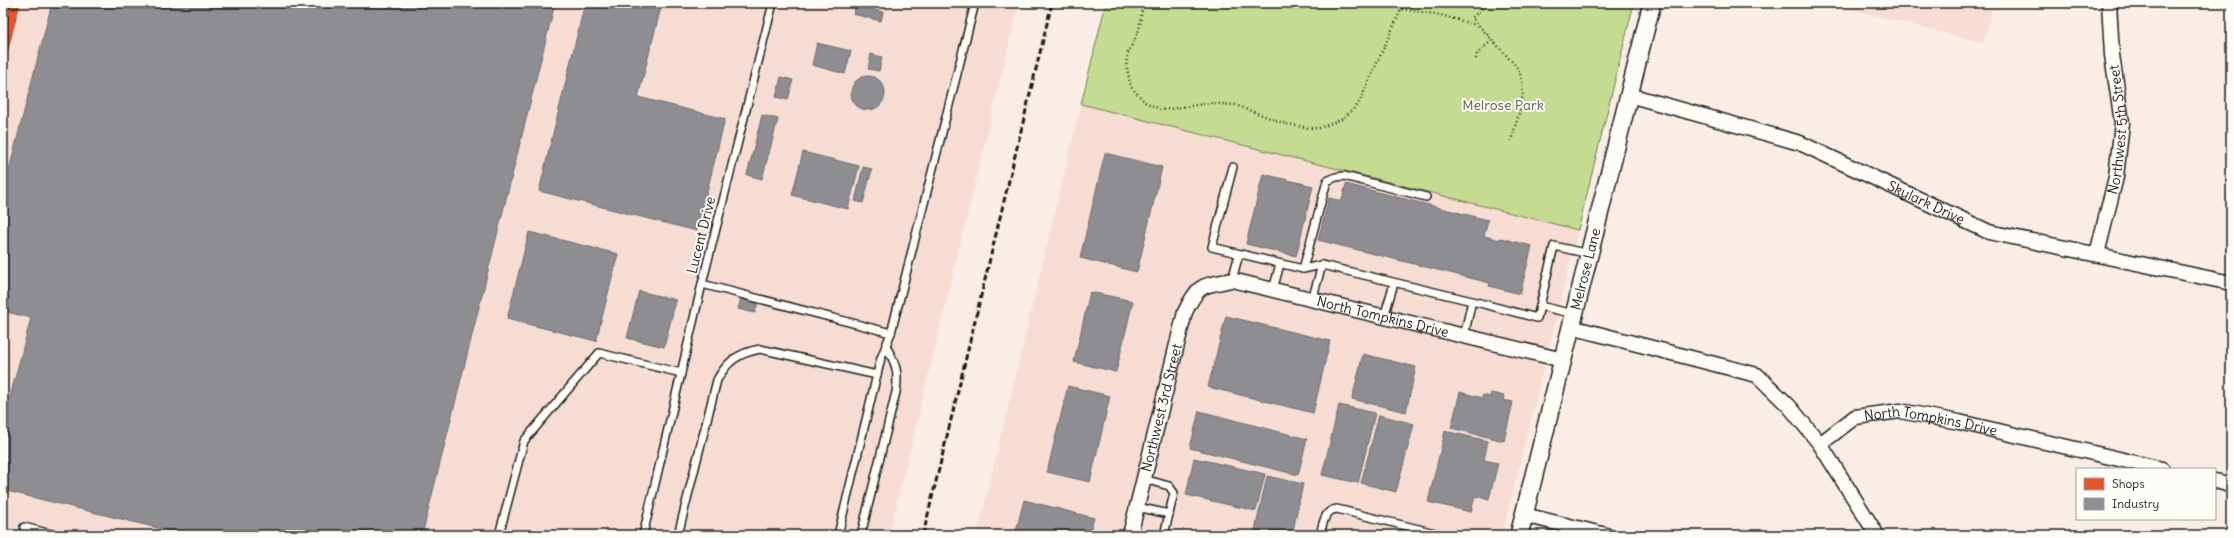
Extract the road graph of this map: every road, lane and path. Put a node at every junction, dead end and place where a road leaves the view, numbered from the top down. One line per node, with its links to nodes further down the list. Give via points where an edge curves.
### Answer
1 (773, 3): 25 (lane, Lucent Drive)
2 (975, 3): 33 (lane)
3 (1143, 3): 8 (path, via 1139,30 1128,52 1126,63 1131,87 1145,102 1162,110 1210,102 1228,104 1249,109 1286,124 1310,128 1320,128 1337,122 1358,105)
4 (1404, 3): 8 (path)
5 (1488, 3): 9 (path, via 1472,18)
6 (1652, 3): 12 (street, Melrose Lane)
7 (2109, 3): 18 (street, Northwest 5th Street, via 2112,55 2122,123 2116,177)
8 (1402, 9): 9 (path)
9 (1479, 26): 10 (path)
10 (1492, 40): 11 (path, via 1477,54); 13 (path, via 1516,66 1522,78 1523,97)
11 (1476, 59)
12 (1629, 95): 17 (street, Melrose Lane); 18 (street, Skylark Drive, via 1800,143 1989,232)
13 (1511, 142)
14 (1233, 167): 16 (lane, via 1212,247)
15 (1426, 197): 21 (lane, via 1344,176 1327,181)
16 (1239, 254): 19 (lane); 22 (lane)
17 (1590, 254): 30 (lane, via 1554,246); 32 (street, Melrose Lane)
18 (2097, 254): 24 (street, Skylark Drive)
19 (1280, 264): 21 (lane); 27 (lane)
20 (1322, 266): 21 (lane); 23 (lane); 28 (lane)
21 (1303, 269)
22 (1232, 280): 26 (street, North Tompkins Drive); 27 (street, North Tompkins Drive)
23 (1394, 282): 29 (lane); 31 (lane)
24 (2231, 283)
25 (702, 284): 33 (lane, Lucent Drive); 37 (lane)
26 (1203, 286): 41 (street, Northwest 3rd Street, via 1194,293 1185,312)
27 (1273, 290): 28 (street, North Tompkins Drive)
28 (1312, 300): 31 (street, North Tompkins Drive)
29 (1472, 301): 30 (lane, via 1537,318); 34 (lane)
30 (1540, 306): 32 (lane)
31 (1384, 317): 34 (street, North Tompkins Drive)
32 (1573, 320): 36 (street, Melrose Lane); 39 (street, via 1757,375 1789,406)
33 (891, 333): 35 (lane)
34 (1464, 336): 36 (street, North Tompkins Drive)
35 (886, 346): 38 (lane); 53 (lane, via 895,362 898,375 896,392)
36 (1563, 360): 46 (street, Melrose Lane)
37 (681, 373): 49 (lane, via 599,353 524,441); 50 (lane)
38 (877, 375): 51 (lane, via 760,349 744,352 732,359 723,368 717,380); 52 (lane)
39 (1820, 444): 40 (street, North Tompkins Drive, via 1855,417 1900,411 1959,422); 60 (street)
40 (2158, 468)
41 (1144, 479): 44 (street, Northwest 3rd Street); 45 (lane, via 1172,488 1174,493)
42 (2216, 481): 43 (street)
43 (2231, 485)
44 (1137, 507): 45 (lane); 54 (street, Northwest 3rd Street)
45 (1170, 514): 55 (lane)
46 (1524, 515): 58 (street, Melrose Lane); 59 (street)
47 (24, 527): 48 (lane)
48 (55, 535)
49 (499, 535)
50 (643, 535)
51 (678, 535)
52 (838, 535)
53 (861, 535)
54 (1130, 535)
55 (1164, 535)
56 (1320, 535): 57 (lane, via 1325,516 1337,509)
57 (1443, 535)
58 (1519, 535)
59 (1606, 535)
60 (1877, 535)

